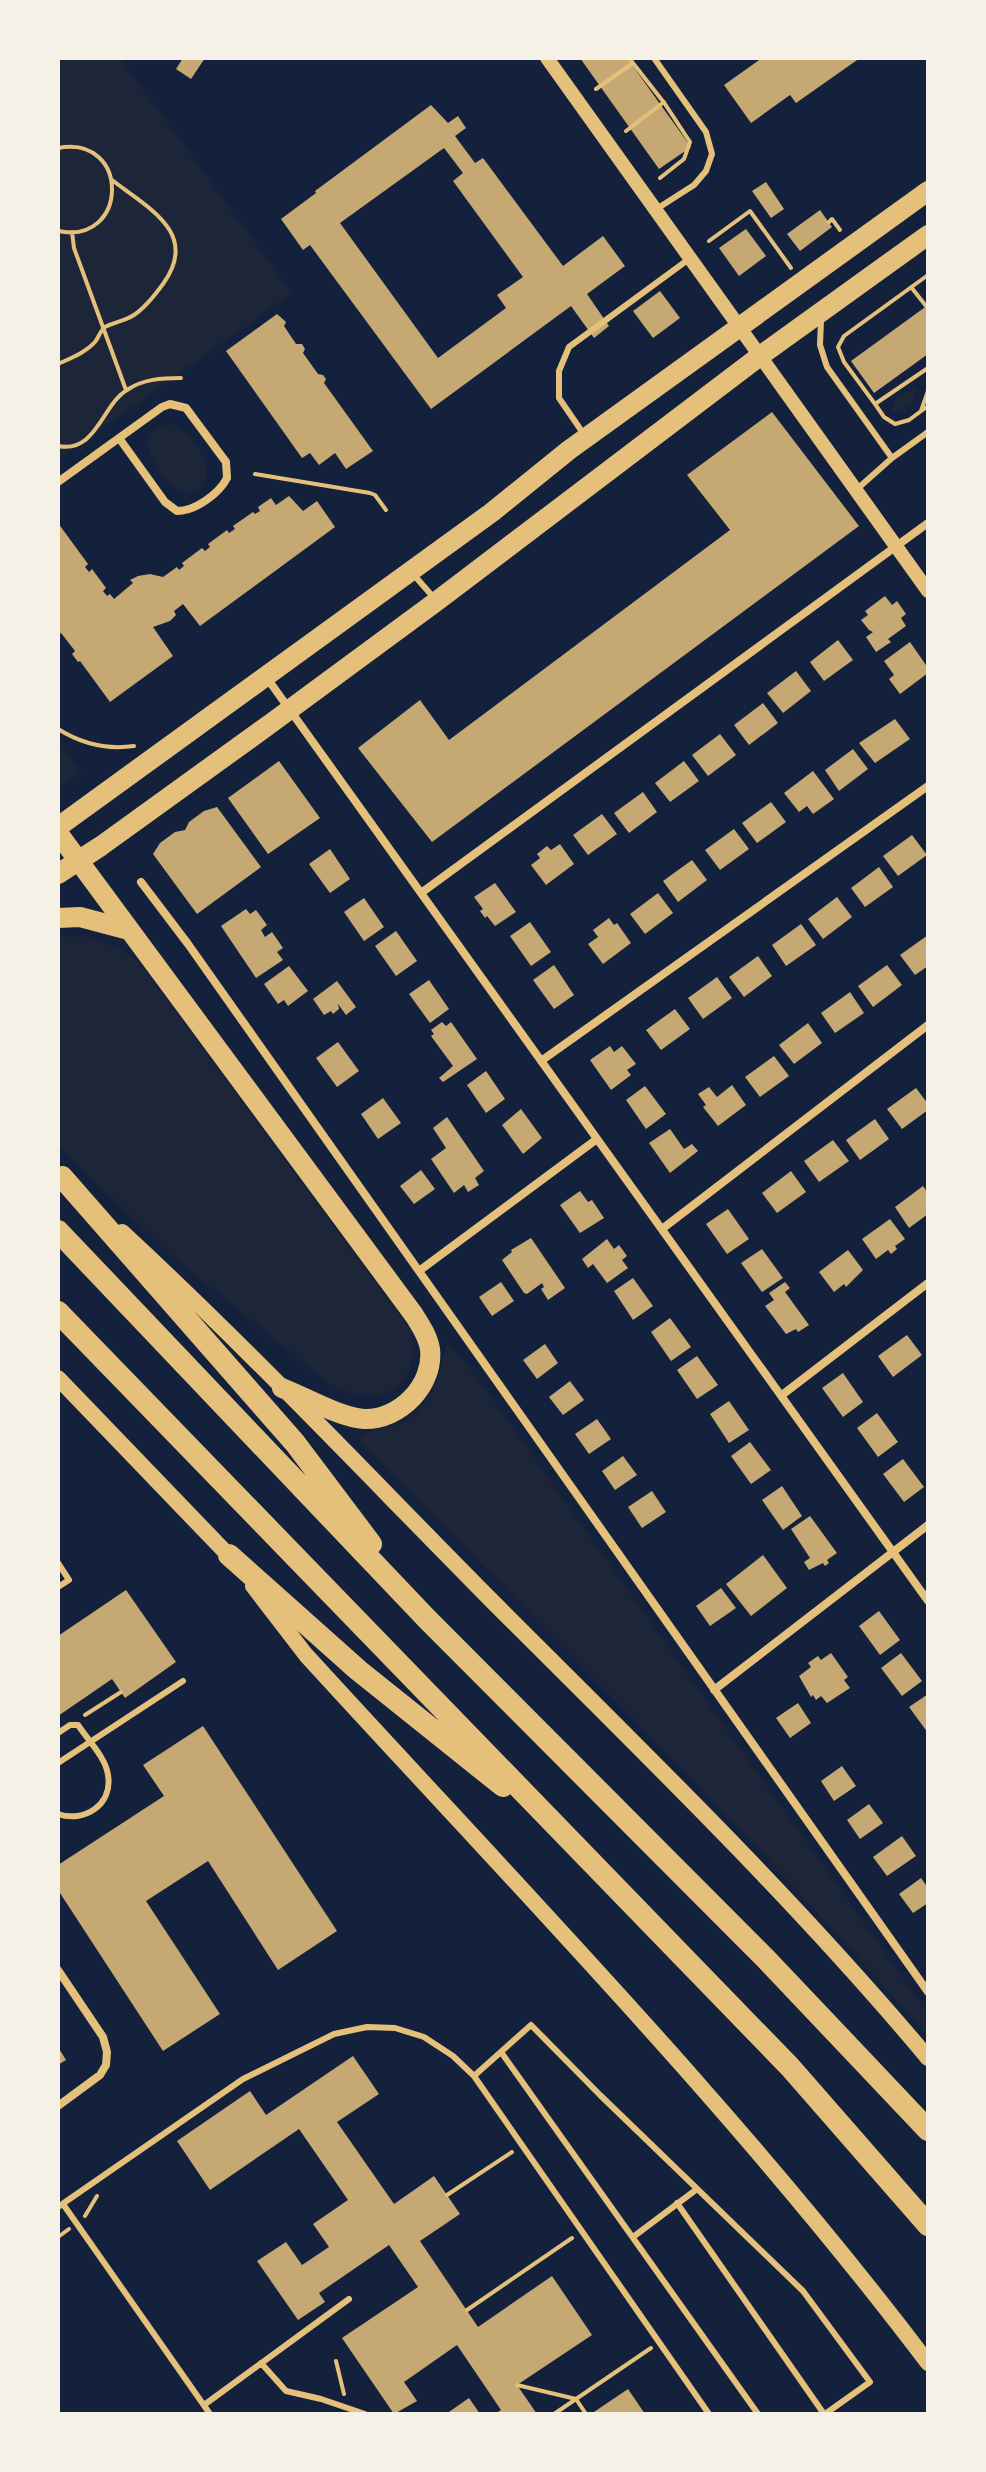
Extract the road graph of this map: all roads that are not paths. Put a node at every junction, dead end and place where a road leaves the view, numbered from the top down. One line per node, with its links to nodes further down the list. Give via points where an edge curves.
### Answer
1 (547, 58): 4 (street)
2 (654, 58): 4 (lane, via 706,132 712,154 701,178)
3 (926, 197): 8 (main road)
4 (654, 211): 6 (street)
5 (928, 235): 7 (main road)
6 (689, 259): 8 (street); 12 (lane, via 569,347 559,371 559,398)
7 (822, 312): 9 (main road); 13 (lane, via 820,345 827,367)
8 (739, 327): 9 (street); 12 (main road)
9 (760, 356): 15 (street); 20 (main road)
10 (928, 432): 13 (lane)
11 (119, 438): 11 (street, via 162,407 178,404 226,462 227,478 218,491 177,511); 14 (street)
12 (586, 438): 18 (main road)
13 (892, 458): 15 (lane)
14 (58, 482)
15 (856, 490): 17 (street)
16 (928, 523): 17 (street)
17 (896, 546): 19 (street); 28 (street)
18 (411, 572): 20 (lane); 21 (main road)
19 (928, 591)
20 (437, 601): 22 (main road)
21 (267, 678): 22 (street); 24 (main road)
22 (289, 708): 25 (main road); 28 (street)
23 (928, 786): 32 (street)
24 (58, 830): 25 (main road)
25 (78, 861): 26 (main road); 30 (main road)
26 (58, 874)
27 (141, 882): 37 (street)
28 (421, 893): 32 (street)
29 (58, 918): 30 (main road, via 80,917)
30 (129, 930): 41 (main road, via 414,1315 427,1340 429,1368 419,1390 384,1416 356,1418)
31 (928, 1025): 35 (street)
32 (541, 1061): 33 (street)
33 (597, 1139): 35 (street); 37 (street)
34 (60, 1175): 41 (main road); 49 (highway, via 295,1443)
35 (662, 1229): 42 (street)
36 (58, 1231): 49 (highway)
37 (419, 1271): 51 (street)
38 (928, 1283): 42 (street)
39 (58, 1312): 56 (highway)
40 (58, 1378): 45 (main road)
41 (282, 1388): 60 (main road, via 772,1883)
42 (782, 1395): 44 (street)
43 (928, 1525): 44 (street)
44 (892, 1551): 48 (street); 51 (street)
45 (229, 1555): 56 (highway, via 358,1670); 71 (main road, via 306,1655 780,2176)
46 (58, 1563): 47 (lane, via 69,1580)
47 (58, 1587)
48 (928, 1601)
49 (427, 1619): 63 (highway, via 766,1959)
50 (183, 1681): 53 (lane)
51 (714, 1690): 58 (street)
52 (58, 1733): 53 (lane, via 78,1725)
53 (90, 1742): 54 (lane); 55 (lane, via 105,1764 108,1790 102,1802 82,1817)
54 (58, 1763)
55 (58, 1814)
56 (578, 1846): 67 (highway, via 801,2079)
57 (58, 1970): 62 (street, via 103,2037 107,2052 106,2065 92,2083)
58 (928, 1992)
59 (501, 2052): 61 (lane); 64 (lane, via 531,2025); 68 (lane)
60 (928, 2058)
61 (474, 2076): 66 (lane, via 424,2037 395,2028 334,2034 243,2079); 75 (lane)
62 (58, 2106)
63 (928, 2130)
64 (697, 2189): 65 (lane); 77 (lane, via 803,2291 870,2382)
65 (677, 2203): 68 (lane); 77 (lane)
66 (60, 2205): 72 (lane)
67 (928, 2225)
68 (633, 2237): 76 (lane)
69 (349, 2299): 70 (lane)
70 (261, 2363): 72 (lane); 74 (lane, via 286,2391)
71 (928, 2363)
72 (204, 2405): 73 (lane)
73 (210, 2414)
74 (365, 2414)
75 (709, 2414)
76 (758, 2414)
77 (824, 2414)

